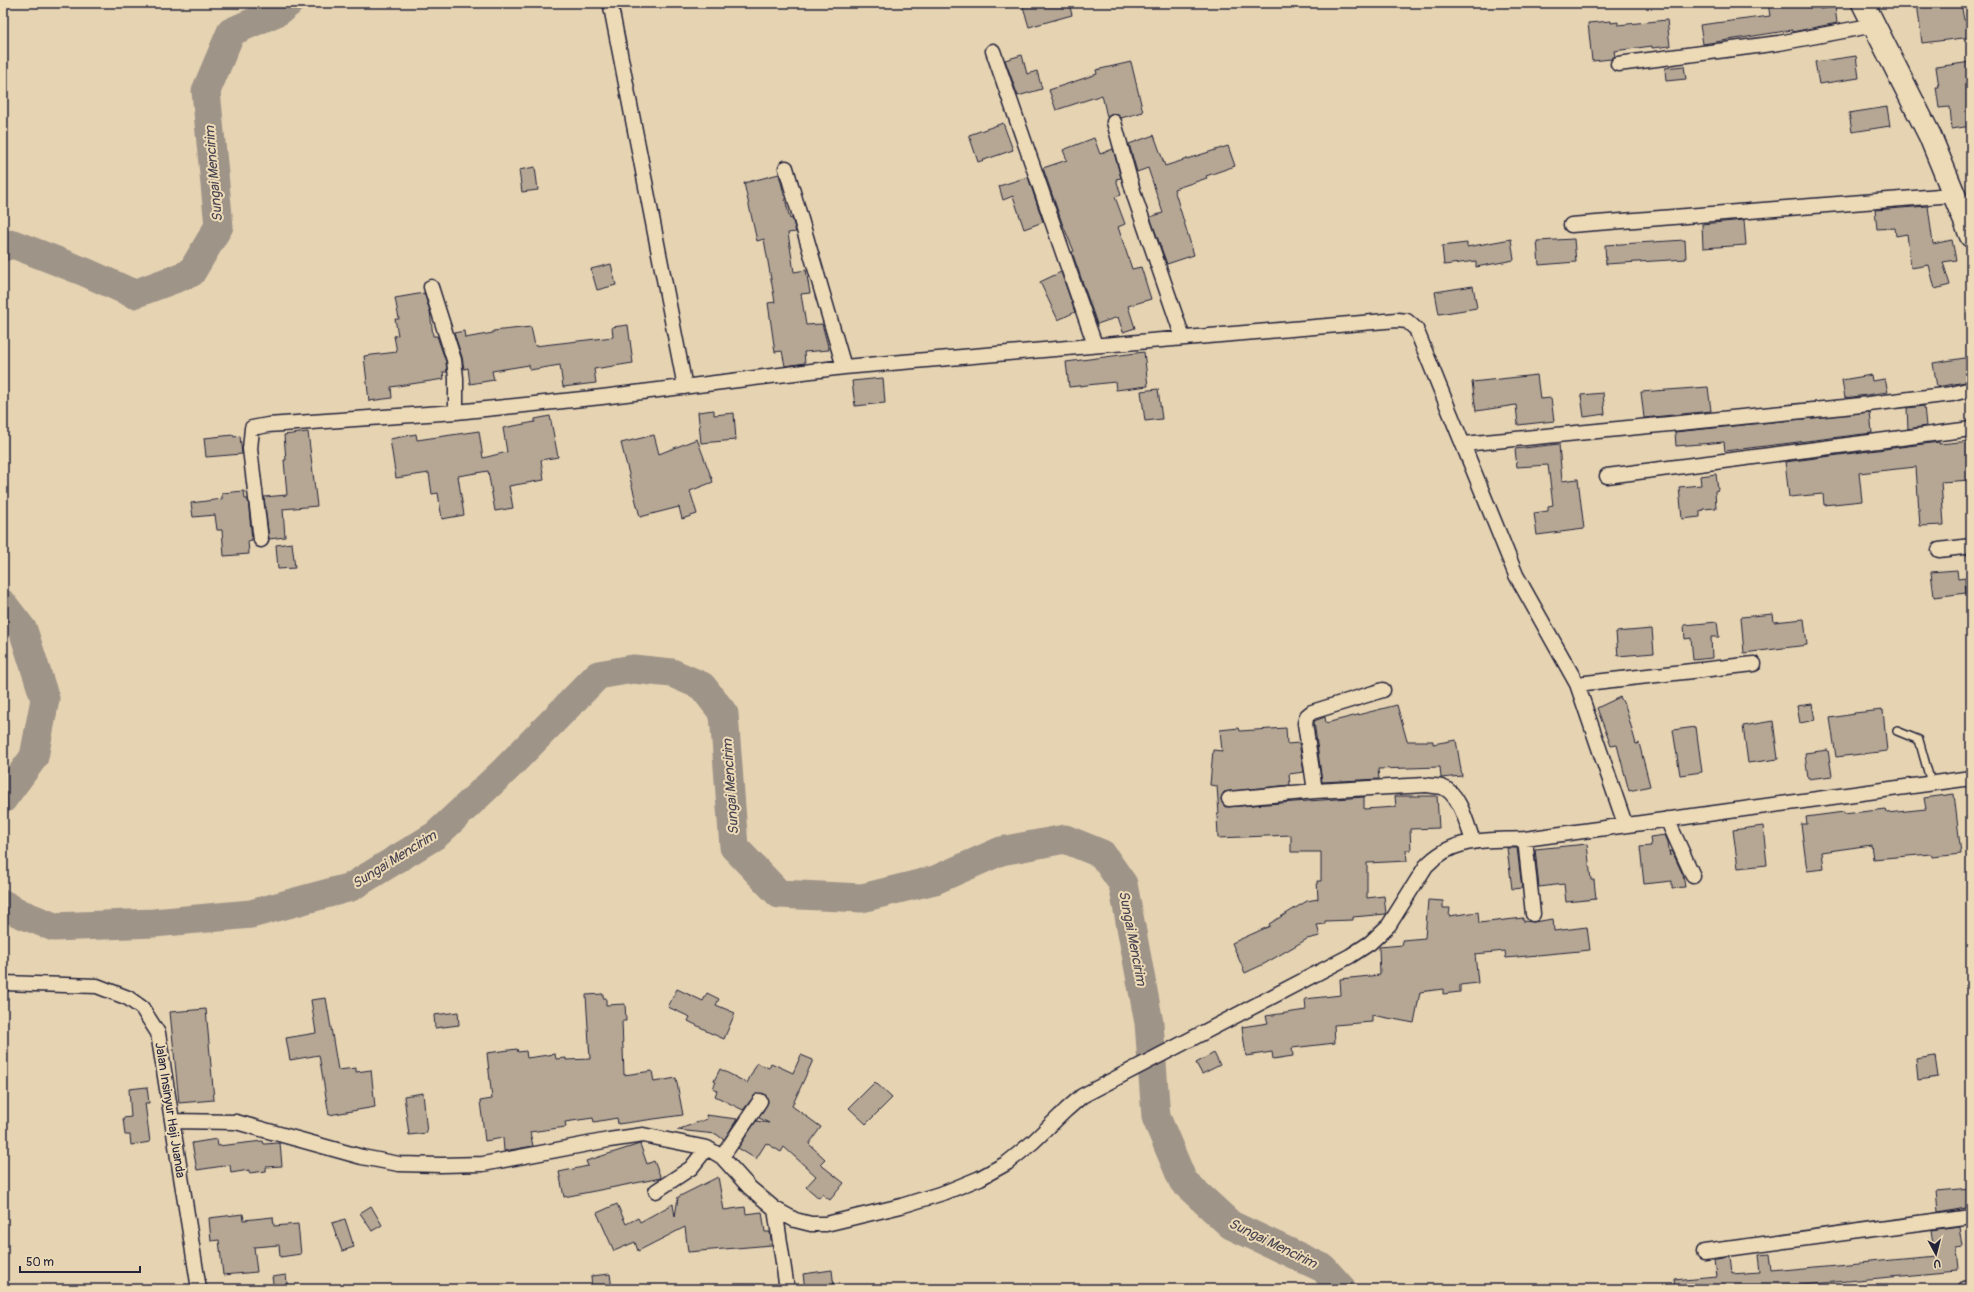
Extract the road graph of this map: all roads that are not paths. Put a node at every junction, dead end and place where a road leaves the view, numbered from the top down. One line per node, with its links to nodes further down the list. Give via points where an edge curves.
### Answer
1 (1863, 3): 3 (main road)
2 (610, 7): 15 (street)
3 (1875, 25): 5 (street, via 1779,43); 8 (main road, via 1930,136)
4 (993, 52): 13 (street)
5 (1618, 64)
6 (1114, 122): 12 (street, via 1136,198)
7 (786, 168): 14 (street)
8 (1954, 195): 9 (street); 10 (main road)
9 (1571, 225)
10 (1971, 236)
11 (431, 287): 17 (street, via 454,360)
12 (1183, 338): 13 (street); 19 (street, via 1407,321 1416,329)
13 (1095, 345): 14 (street)
14 (844, 367): 15 (street)
15 (685, 387): 17 (street)
16 (1971, 389): 19 (street, via 1952,394 1844,407)
17 (456, 412): 21 (street, via 252,428 250,450)
18 (1971, 429): 20 (street)
19 (1464, 444): 25 (street, via 1516,575)
20 (1607, 476)
21 (261, 540)
22 (1971, 546): 23 (street)
23 (1939, 550)
24 (1754, 664): 25 (street)
25 (1577, 684): 33 (street)
26 (1383, 690): 30 (street, via 1312,712 1307,716 1305,723)
27 (1897, 731): 29 (lane, via 1919,740)
28 (1971, 778): 29 (street)
29 (1931, 783): 32 (street)
30 (1314, 791): 31 (street); 35 (street, via 1426,785 1443,787 1458,803)
31 (1229, 799)
32 (1667, 819): 33 (street); 36 (street)
33 (1625, 824): 34 (street)
34 (1525, 839): 35 (street); 37 (street)
35 (1473, 841): 44 (street, via 1447,848 1434,858 1426,866 1389,925 1370,943 1350,956 1082,1096 1033,1142 1006,1163 980,1178 901,1206 826,1224 795,1220)
36 (1692, 876)
37 (1533, 914)
38 (3, 983): 40 (street, Jalan Insinyur Haji Juanda, via 98,986 128,998 142,1008 158,1033)
39 (760, 1101): 42 (street)
40 (172, 1121): 41 (street, via 236,1122 297,1140 399,1164 483,1164 643,1135); 48 (street, Jalan Insinyur Haji Juanda)
41 (707, 1148): 42 (street); 43 (street, via 690,1168)
42 (722, 1157): 44 (street, via 750,1188)
43 (656, 1191)
44 (775, 1209): 49 (street)
45 (1971, 1216): 46 (street)
46 (1704, 1252)
47 (1971, 1288): 50 (street)
48 (199, 1289)
49 (786, 1289)
50 (1965, 1289)

